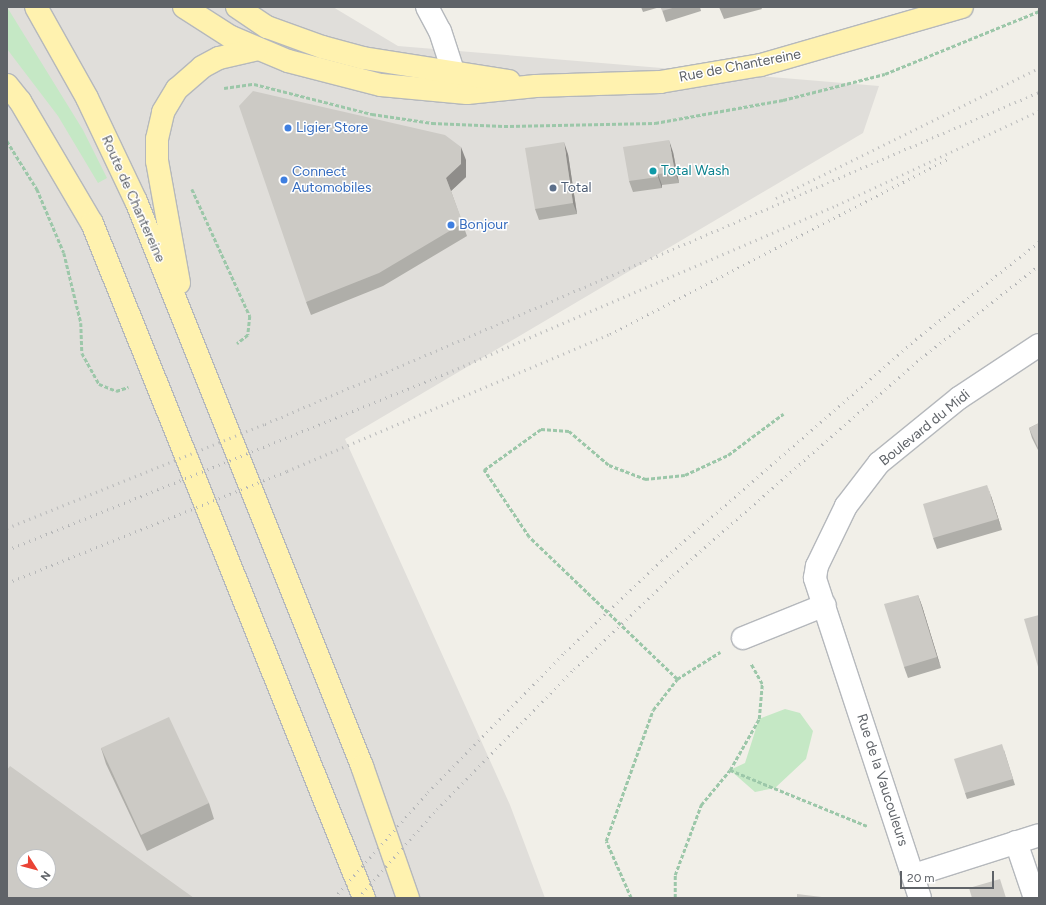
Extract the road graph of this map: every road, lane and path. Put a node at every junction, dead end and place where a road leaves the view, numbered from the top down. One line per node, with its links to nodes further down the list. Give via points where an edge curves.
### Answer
1 (36, 7): 13 (main road, Route de Chantereine, via 87,98)
2 (184, 7): 7 (main road)
3 (237, 7): 8 (main road, via 267,27 316,46)
4 (427, 7): 8 (street, via 440,31)
5 (962, 7): 8 (main road, Rue de Chantereine, via 761,65 660,82 536,86)
6 (1039, 10): 10 (path, via 885,74 783,100 655,122 504,126 432,123 372,114 254,84)
7 (258, 49): 8 (main road, via 336,75 419,90); 13 (main road, via 219,58 189,76 169,101 160,125 157,161)
8 (450, 82)
9 (7, 85): 26 (main road, via 20,101 92,223)
10 (222, 88)
11 (7, 141): 16 (path, via 37,189 64,253 81,323 82,353 99,384 116,391)
12 (190, 182): 14 (path, via 250,316 248,335)
13 (188, 327): 27 (main road, Route de Chantereine, via 362,766)
14 (237, 344)
15 (1039, 345): 18 (street, Boulevard du Midi, via 959,398 879,464 846,506 817,566 814,578)
16 (134, 385)
17 (783, 414): 20 (path, via 728,455 684,476 645,479 609,464 569,431 540,429 484,470 529,537)
18 (825, 605): 19 (street); 22 (street, Rue de la Vaucouleurs)
19 (743, 638): 20 (path); 21 (path, via 762,684 758,719)
20 (677, 679): 28 (path, via 653,710 606,841)
21 (730, 770): 22 (path, via 826,806 883,833); 29 (path, via 701,805 675,875)
22 (899, 832): 25 (street, Rue de la Vaucouleurs)
23 (1039, 835): 24 (street)
24 (1016, 842): 25 (street); 31 (street)
25 (914, 875): 30 (street, Rue de la Vaucouleurs)
26 (364, 898)
27 (408, 898)
28 (631, 898)
29 (675, 898)
30 (920, 898)
31 (1036, 898)

